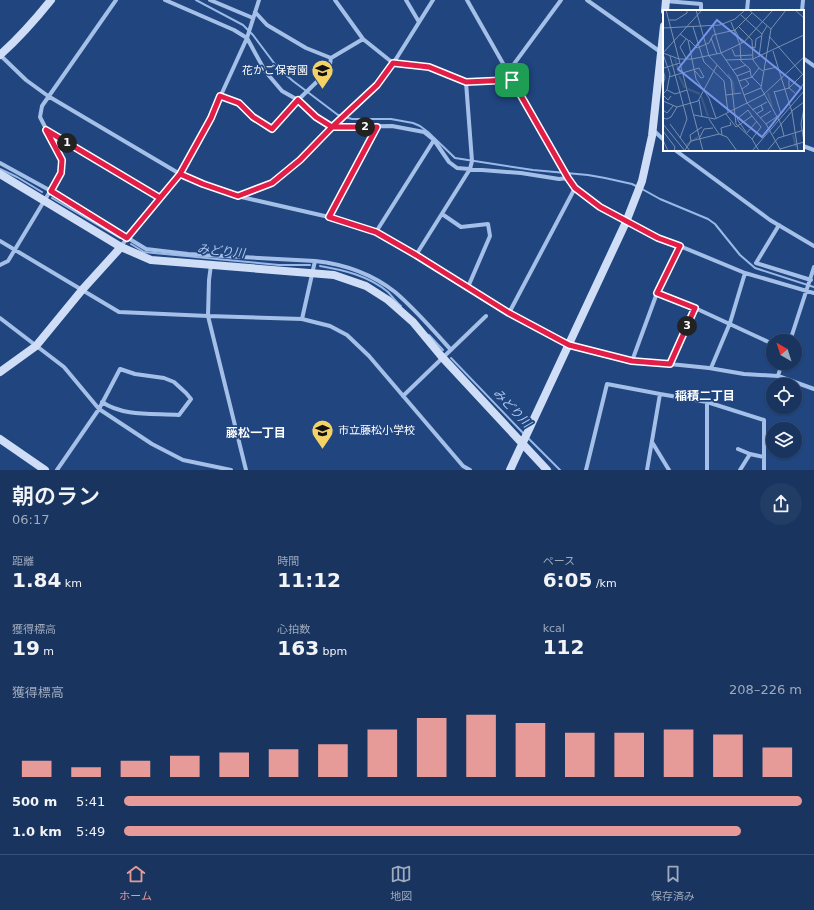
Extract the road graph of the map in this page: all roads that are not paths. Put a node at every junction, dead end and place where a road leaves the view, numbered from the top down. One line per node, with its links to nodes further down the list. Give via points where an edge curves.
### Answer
1 (51, 0): 24 (street)
2 (116, 0): 33 (street)
3 (165, 0): 22 (street)
4 (210, 0): 20 (street)
5 (258, 0): 19 (street)
6 (336, 0): 23 (street)
7 (406, 0): 21 (street)
8 (433, 0): 21 (street)
9 (467, 0): 30 (street)
10 (561, 0): 30 (street)
11 (587, 0): 25 (street)
12 (666, 0): 15 (street); 16 (street, via 701,4)
13 (748, 0): 17 (street)
14 (803, 0): 18 (street)
15 (665, 10)
16 (701, 10)
17 (747, 10)
18 (802, 10)
19 (255, 12): 20 (street); 26 (street, via 267,25 306,48)
20 (253, 18): 22 (street)
21 (419, 22): 28 (street)
22 (247, 38): 34 (street); 35 (street, via 265,71 282,91)
23 (363, 39): 26 (street); 28 (street)
24 (0, 54): 33 (street, via 26,80)
25 (663, 54): 39 (street)
26 (331, 58): 35 (street, via 329,70)
27 (804, 59): 29 (street)
28 (393, 63): 32 (street, via 429,67); 36 (street, via 377,85)
29 (814, 66)
30 (508, 72): 31 (street)
31 (512, 80): 32 (street); 49 (street)
32 (466, 82): 46 (street, via 472,161)
33 (48, 96): 38 (street, via 42,106 40,117); 48 (street)
34 (220, 96): 35 (street, via 239,103 253,117 272,129); 48 (street, via 211,118)
35 (298, 100): 36 (street, via 316,117)
36 (332, 127): 37 (street); 52 (street, via 300,160 272,183)
37 (377, 127): 41 (street, via 392,126 424,132); 56 (street)
38 (46, 130): 51 (street, via 62,160 61,173); 53 (street)
39 (653, 130): 40 (street); 57 (street, via 642,181)
40 (663, 139)
41 (434, 140): 46 (street, via 449,162 457,168); 59 (street)
42 (804, 146): 43 (street)
43 (814, 150)
44 (676, 151): 58 (street)
45 (0, 164): 51 (street)
46 (470, 169): 49 (street); 55 (street)
47 (0, 174): 54 (street)
48 (180, 174): 52 (street); 53 (street)
49 (568, 178): 50 (street)
50 (575, 188): 57 (street); 80 (street)
51 (51, 191): 54 (street); 60 (street)
52 (238, 196): 56 (street)
53 (160, 198): 60 (street)
54 (44, 201): 64 (street); 65 (street)
55 (442, 214): 66 (street); 74 (street, via 460,227 488,224 490,236)
56 (329, 217): 59 (street)
57 (626, 222): 62 (street); 88 (street)
58 (779, 225): 63 (street); 73 (street, via 756,263)
59 (376, 232): 66 (street)
60 (127, 238): 64 (street); 67 (street, via 146,249 188,254)
61 (0, 241): 65 (street)
62 (680, 246): 72 (street); 77 (street)
63 (814, 246)
64 (121, 247): 68 (street, via 151,260); 75 (street)
65 (15, 249): 69 (street, via 8,261); 75 (street)
66 (416, 255): 74 (street)
67 (315, 261): 71 (street); 90 (street, via 368,275 386,286 411,308)
68 (211, 264): 71 (street); 81 (street)
69 (0, 265)
70 (814, 267): 73 (street)
71 (313, 272): 84 (street); 91 (street, via 334,275 366,286 388,300 413,322)
72 (745, 273): 76 (street); 85 (street)
73 (811, 280): 76 (street)
74 (468, 287): 80 (street)
75 (82, 290): 81 (street, via 119,312); 89 (street)
76 (806, 291): 78 (street); 86 (street)
77 (657, 293): 79 (street); 92 (street)
78 (814, 293)
79 (695, 308): 85 (street); 93 (street)
80 (509, 313): 88 (street)
81 (208, 316): 84 (street); 112 (street)
82 (486, 316): 90 (street)
83 (0, 318): 89 (street)
84 (302, 319): 100 (street, via 330,326 347,335 369,356)
85 (730, 323): 87 (street); 94 (street)
86 (792, 334)
87 (766, 341)
88 (569, 345): 92 (street); 114 (street)
89 (36, 346): 96 (street); 103 (street, via 64,367)
90 (450, 350): 91 (street)
91 (442, 357): 100 (street); 115 (street)
92 (632, 361): 93 (street)
93 (670, 364): 94 (street)
94 (711, 368): 97 (street, via 744,374)
95 (780, 370): 97 (street)
96 (0, 372)
97 (778, 376): 98 (street)
98 (814, 389)
99 (660, 394): 102 (street); 105 (street); 116 (street, via 607,384)
100 (403, 396): 113 (street, via 463,466)
101 (102, 402): 101 (street, via 120,368 135,374 174,382 191,399 179,415 125,412); 103 (street)
102 (707, 402): 108 (street, via 764,420); 119 (street)
103 (98, 409): 110 (street); 111 (street, via 152,444 183,460)
104 (0, 439): 109 (street)
105 (652, 442): 117 (street); 118 (street)
106 (738, 449): 107 (street)
107 (750, 454): 108 (street); 120 (street)
108 (764, 457): 121 (street)
109 (45, 470)
110 (58, 470)
111 (231, 470)
112 (246, 470)
113 (470, 470)
114 (510, 470)
115 (547, 470)
116 (586, 470)
117 (647, 470)
118 (669, 470)
119 (707, 470)
120 (740, 470)
121 (764, 470)

